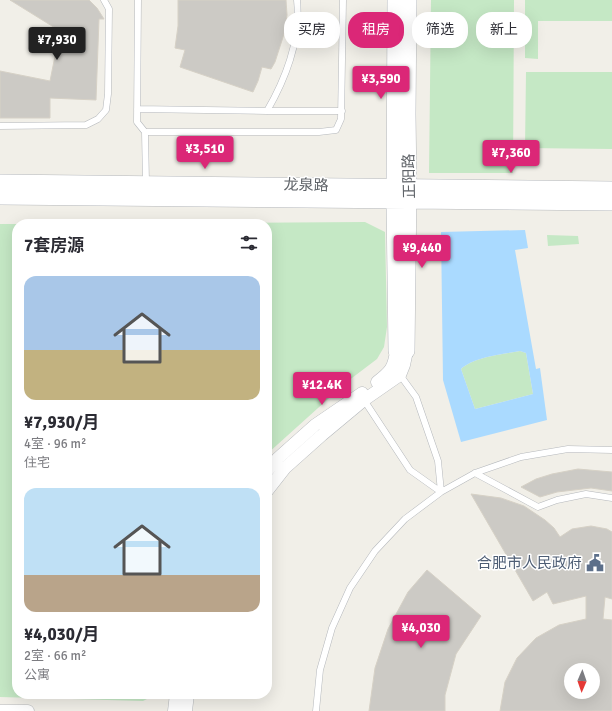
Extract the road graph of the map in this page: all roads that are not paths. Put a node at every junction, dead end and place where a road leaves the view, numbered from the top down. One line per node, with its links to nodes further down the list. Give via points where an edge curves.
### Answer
1 (104, 0): 10 (lane, via 109,9 106,110 98,119 86,126)
2 (138, 0): 7 (lane)
3 (297, 0): 8 (lane, via 295,40 288,66)
4 (343, 0): 9 (lane)
5 (395, 0): 15 (street, 正阳路)
6 (409, 0): 16 (street, 正阳路)
7 (137, 109): 8 (lane); 11 (lane, via 136,122)
8 (267, 111): 9 (lane)
9 (342, 111): 11 (lane, via 336,130 319,132)
10 (0, 126)
11 (146, 132): 13 (lane)
12 (0, 182): 13 (street, 龙泉路)
13 (146, 183): 15 (street, 龙泉路); 18 (lane)
14 (612, 189): 16 (street, 龙泉路)
15 (394, 193): 16 (street, 龙泉路); 18 (street, 龙泉路); 20 (street, 正阳路)
16 (409, 194): 19 (street, 龙泉路); 20 (street, 正阳路)
17 (0, 197): 18 (street, 龙泉路)
18 (146, 199)
19 (612, 203)
20 (402, 351): 21 (street, via 404,365); 24 (street, via 390,371 315,425)
21 (400, 375): 22 (street); 27 (lane, via 416,397 438,461)
22 (364, 400): 26 (street, via 285,468); 27 (lane, via 410,470)
23 (612, 450): 25 (lane, via 568,449 521,457)
24 (272, 465)
25 (475, 473): 27 (lane); 28 (lane, via 538,507 586,494)
26 (272, 485)
27 (441, 492): 35 (lane, via 405,519 375,551 350,588 330,635 320,670)
28 (612, 498)
29 (175, 699): 33 (street)
30 (187, 699): 34 (street)
31 (0, 711): 32 (street)
32 (28, 711)
33 (174, 711)
34 (186, 711)
35 (316, 711)

